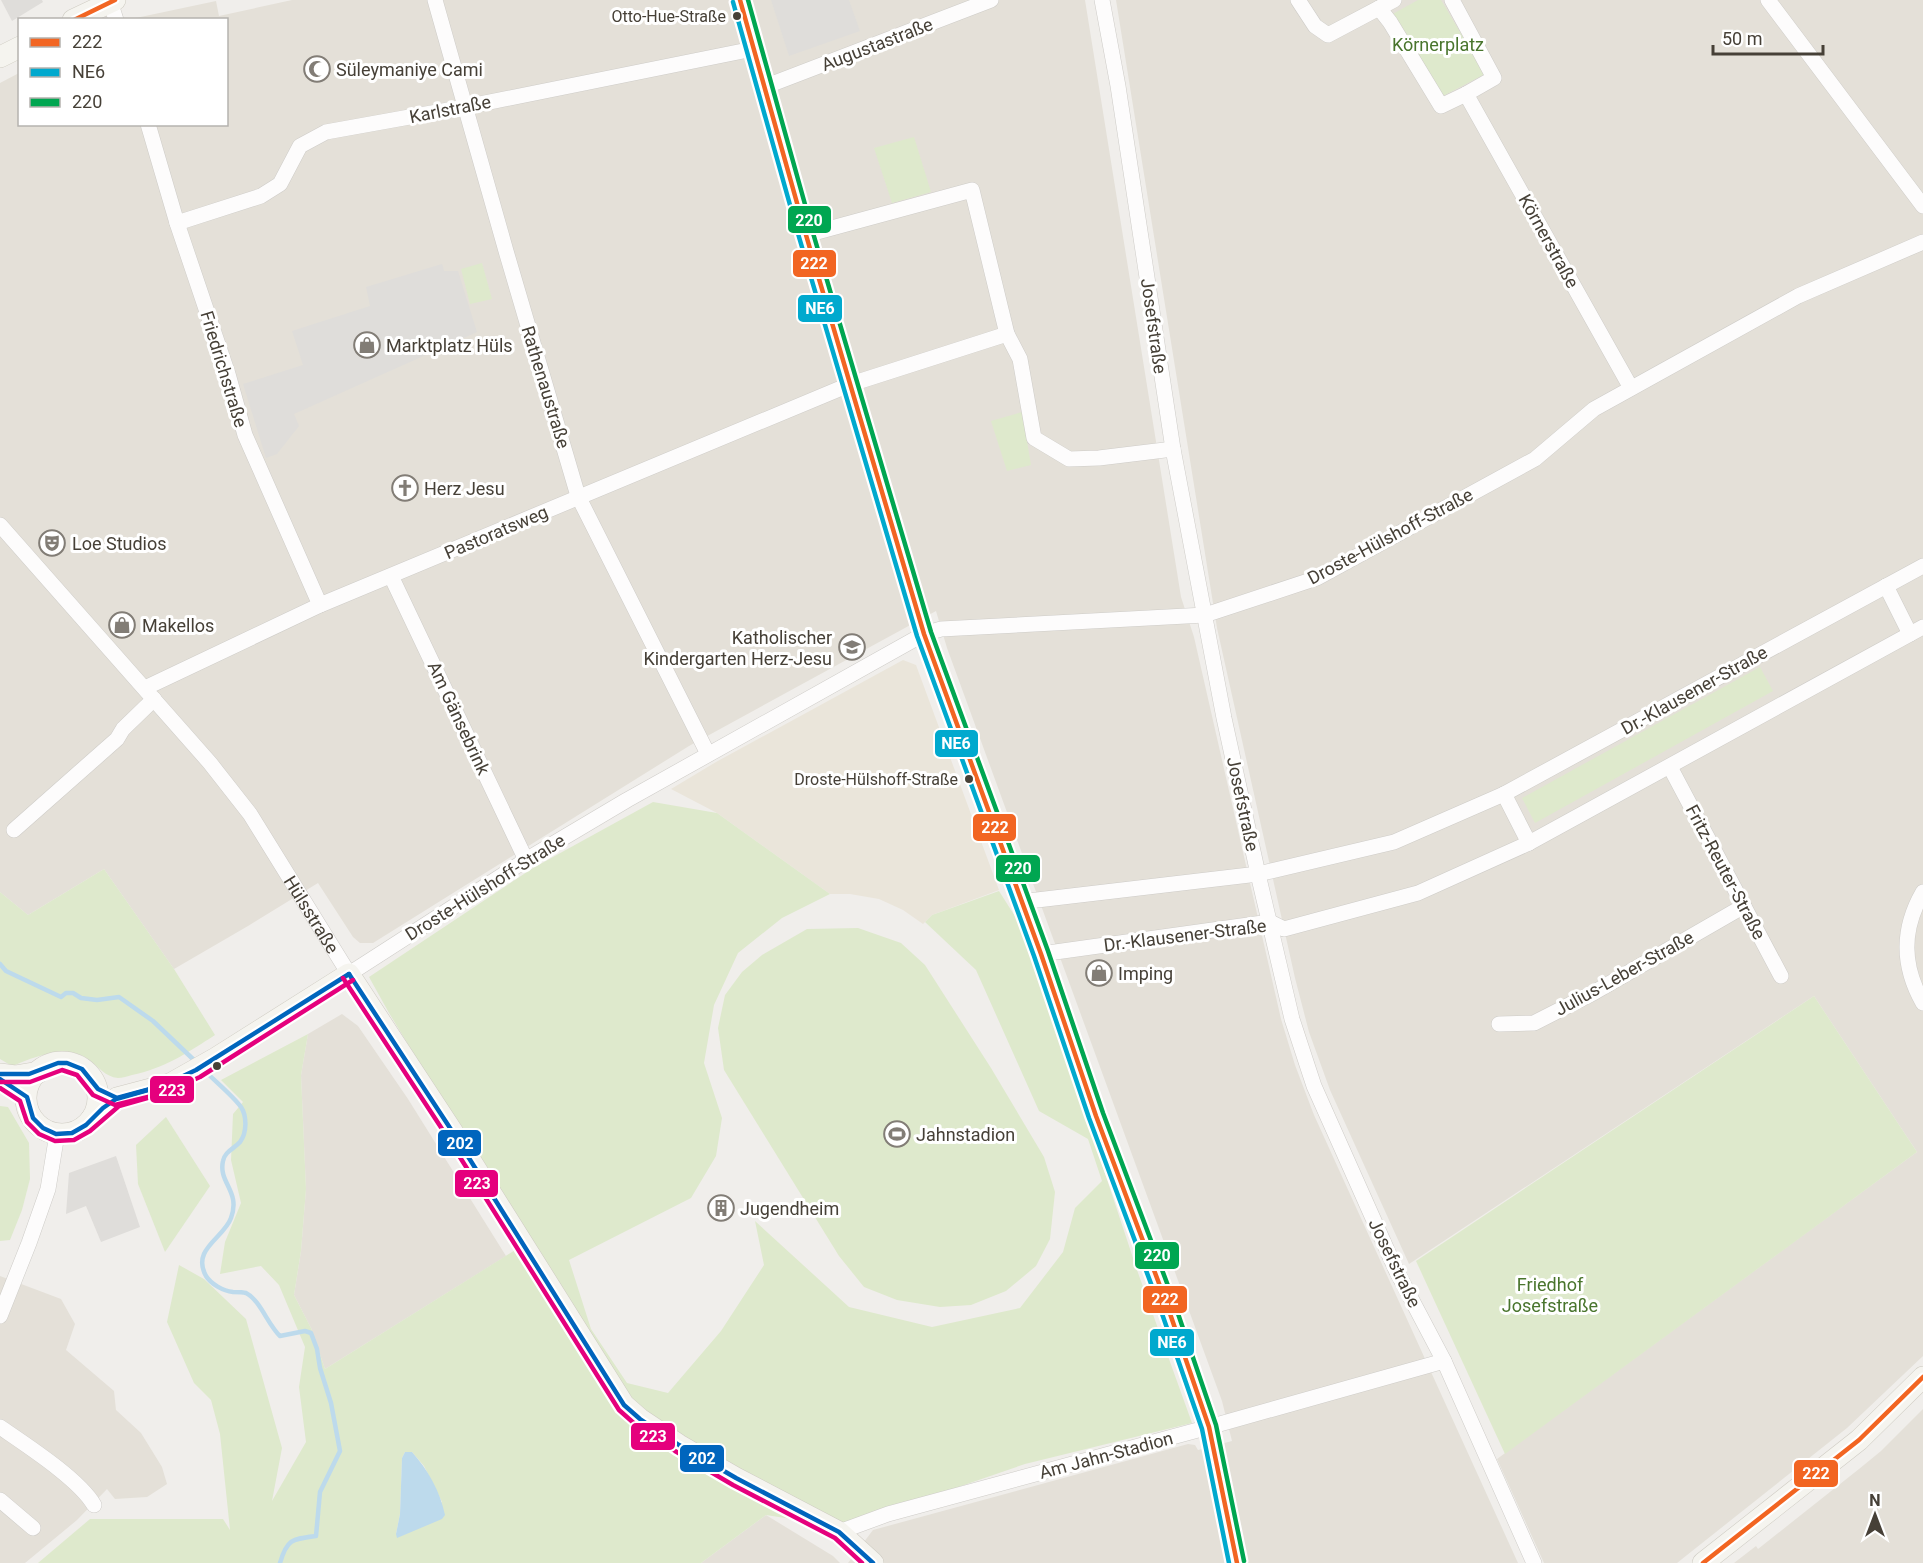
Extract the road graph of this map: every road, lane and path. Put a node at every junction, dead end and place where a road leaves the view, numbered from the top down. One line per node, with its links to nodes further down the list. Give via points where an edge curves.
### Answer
1 (435, 0): 17 (street, Rathenaustraße)
2 (740, 0): 13 (street)
3 (991, 0): 15 (street, Augustastraße)
4 (1102, 0): 26 (street, Josefstraße)
5 (1298, 0): 10 (street, via 1315,26 1328,35)
6 (1394, 0): 10 (street)
7 (1452, 0): 16 (street, via 1494,78)
8 (1768, 0): 19 (street)
9 (114, 7): 11 (street)
10 (1379, 8): 16 (street, via 1441,106)
11 (79, 18)
12 (18, 48): 14 (street)
13 (753, 49): 15 (street); 17 (street, Karlstraße)
14 (0, 57)
15 (764, 87): 21 (street)
16 (1466, 94): 25 (street, Körnerstraße)
17 (465, 107): 20 (street, Karlstraße, via 326,132 300,146 280,184 271,190); 27 (street, Rathenaustraße)
18 (149, 126): 20 (street, Friedrichstraße)
19 (1923, 206)
20 (177, 224): 32 (street, Friedrichstraße, via 245,435)
21 (807, 236): 23 (street, via 972,190); 24 (street)
22 (1923, 243): 25 (street, Droste-Hülshoff-Straße, via 1798,296)
23 (1007, 333): 24 (street, Pastoratsweg); 26 (street, via 1020,359 1034,438 1069,459)
24 (851, 384): 27 (street, Pastoratsweg); 35 (street)
25 (1631, 388): 33 (street, Droste-Hülshoff-Straße, via 1594,409 1534,459 1317,578)
26 (1173, 449): 33 (street, Josefstraße)
27 (578, 496): 30 (street, Pastoratsweg); 37 (street, Rathenaustraße)
28 (0, 525): 36 (street, Hülsstraße)
29 (1923, 566): 31 (street, Dr.-Klausener-Straße)
30 (391, 576): 32 (street, Pastoratsweg); 42 (street, Am Gänsebrink)
31 (1886, 586): 34 (street, Dr.-Klausener-Straße); 39 (street, Dr.-Klausener-Straße)
32 (321, 605): 36 (street, Pastoratsweg)
33 (1205, 615): 35 (street, Droste-Hülshoff-Straße); 43 (street, Josefstraße)
34 (1916, 631): 38 (street, Dr.-Klausener-Straße)
35 (924, 633): 37 (street, Droste-Hülshoff-Straße); 45 (street)
36 (149, 693): 40 (street, via 117,739); 49 (street, Hülsstraße, via 250,814)
37 (708, 754): 42 (street, Droste-Hülshoff-Straße)
38 (1670, 767): 41 (street, Dr.-Klausener-Straße); 46 (street, Fritz-Reuter-Straße)
39 (1504, 794): 41 (street); 43 (street, Dr.-Klausener-Straße, via 1394,842)
40 (14, 830)
41 (1529, 843): 47 (street, Dr.-Klausener-Straße, via 1418,893 1284,929)
42 (526, 860): 49 (street, Droste-Hülshoff-Straße)
43 (1258, 874): 45 (street, Dr.-Klausener-Straße); 47 (street, Josefstraße)
44 (1923, 892): 51 (street, via 1914,907 1906,950 1914,987)
45 (1020, 902): 48 (street)
46 (1744, 906): 50 (street, Fritz-Reuter-Straße); 52 (street, Julius-Leber-Straße, via 1534,1023)
47 (1269, 922): 48 (street, Dr.-Klausener-Straße); 62 (street, Josefstraße, via 1292,1019 1314,1086 1396,1270)
48 (1041, 954): 65 (street)
49 (349, 974): 58 (street, via 170,1084); 69 (street, Hülsstraße, via 624,1405 679,1445)
50 (1781, 976)
51 (1923, 1003)
52 (1499, 1024)
53 (39, 1072): 54 (street); 56 (street, via 55,1064 72,1064 87,1073); 57 (street, via 30,1083)
54 (0, 1074)
55 (0, 1079): 57 (street)
56 (97, 1088): 58 (street); 59 (street, via 98,1105)
57 (27, 1097): 60 (street, via 35,1121)
58 (117, 1098): 59 (street)
59 (92, 1118): 60 (street, via 77,1131)
60 (57, 1134): 61 (street, via 48,1189)
61 (0, 1316)
62 (1444, 1361): 65 (street, Am Jahn-Stadion); 72 (street, Josefstraße)
63 (1923, 1377): 73 (street, via 1859,1440)
64 (0, 1427): 67 (street, via 73,1482)
65 (1209, 1427): 69 (street, Am Jahn-Stadion, via 888,1514); 71 (street)
66 (0, 1500): 68 (street)
67 (94, 1505)
68 (33, 1528)
69 (839, 1532): 70 (street, Hülsstraße)
70 (873, 1563)
71 (1237, 1563)
72 (1534, 1563)
73 (1703, 1563)

